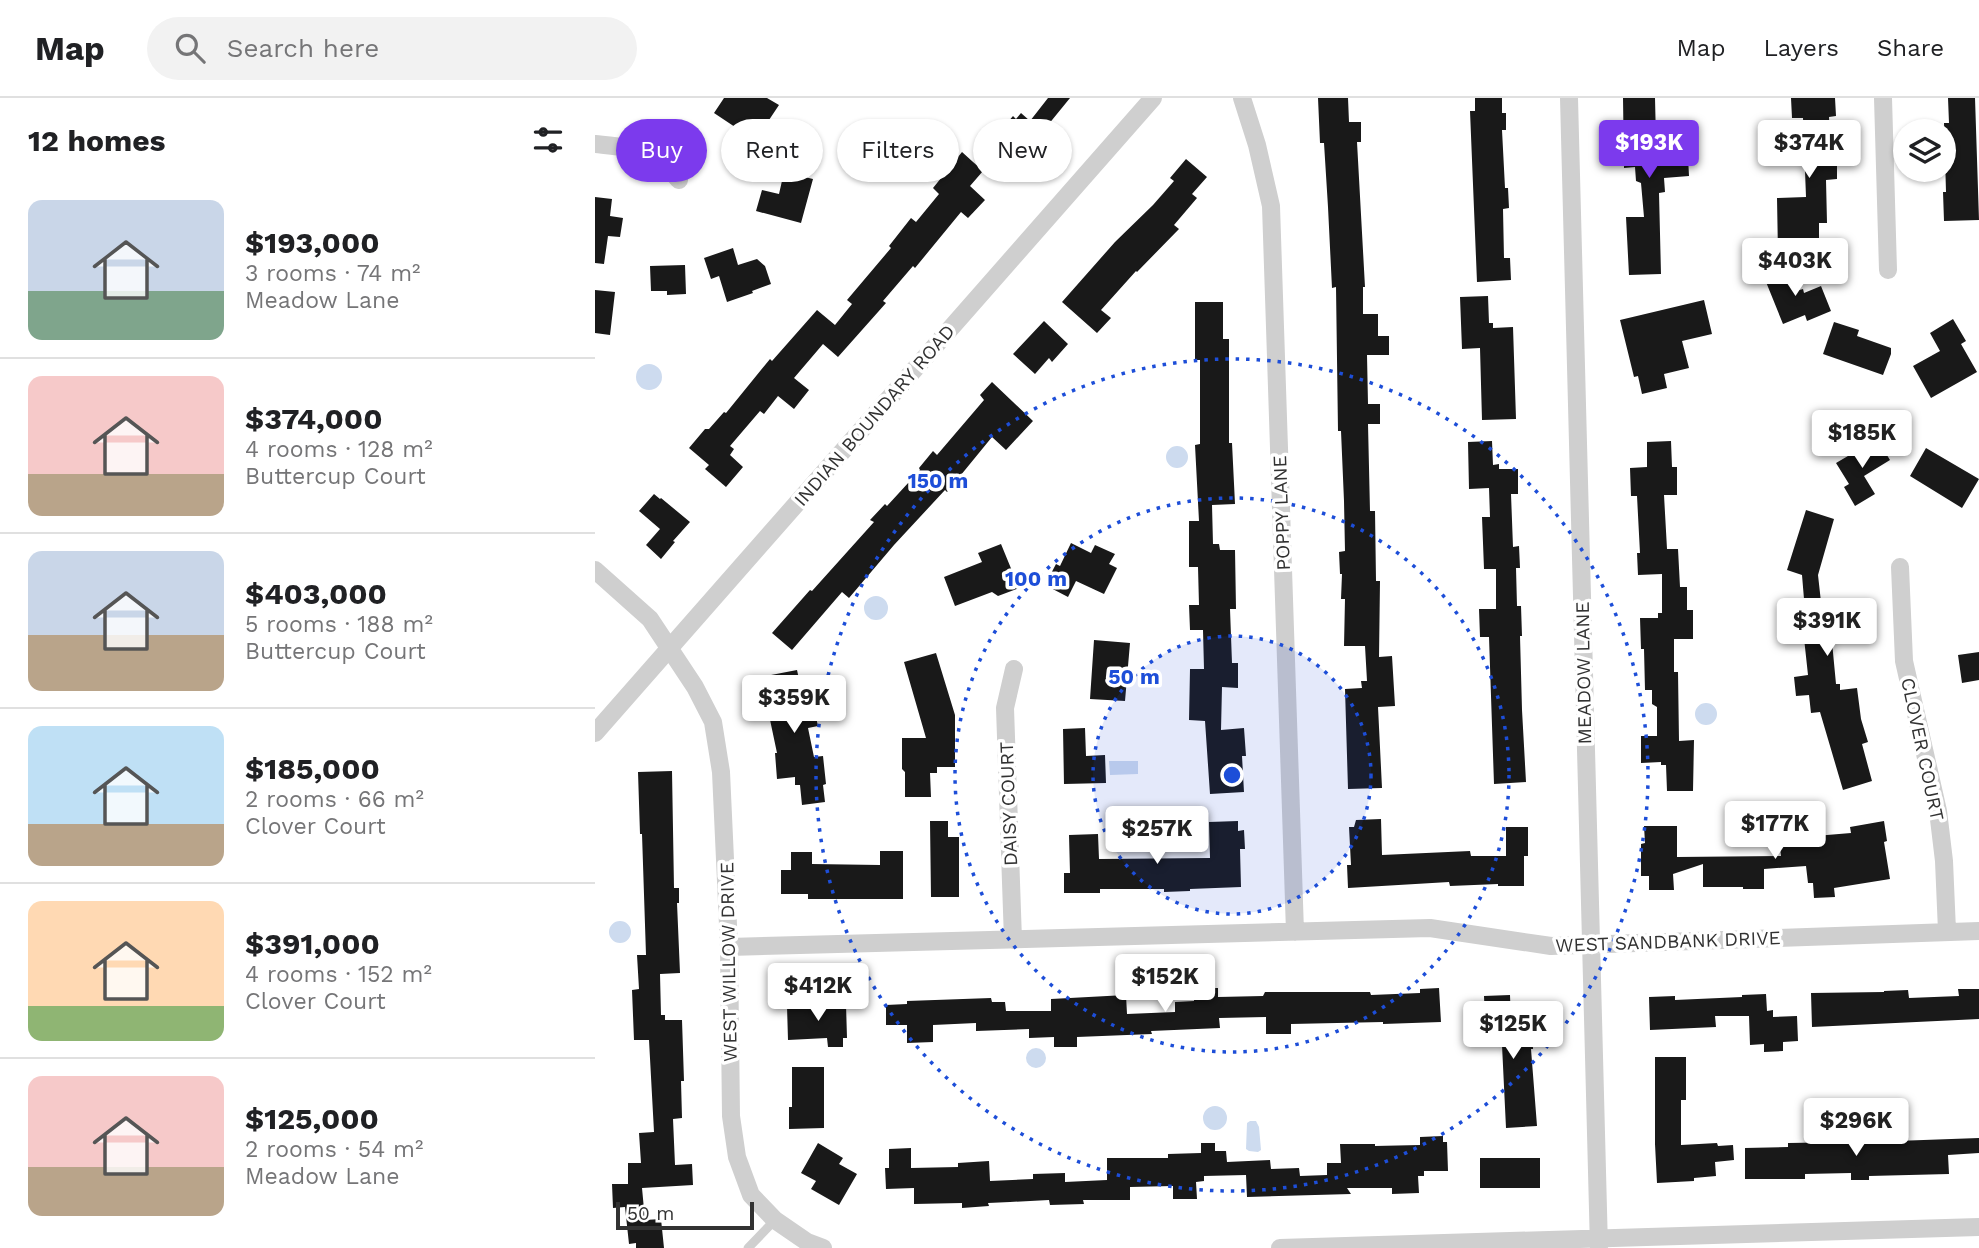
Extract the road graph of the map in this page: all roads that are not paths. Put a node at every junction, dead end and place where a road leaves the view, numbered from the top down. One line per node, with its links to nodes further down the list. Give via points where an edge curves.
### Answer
1 (1153, 98): 10 (street, INDIAN BOUNDARY ROAD)
2 (1242, 98): 14 (street, POPPY LANE, via 1271,206)
3 (1569, 98): 17 (street, MEADOW LANE)
4 (1883, 98): 7 (street)
5 (595, 144): 6 (street)
6 (616, 146)
7 (1888, 270)
8 (1900, 567): 15 (street, CLOVER COURT, via 1904,661 1938,811)
9 (595, 570): 10 (street, WEST WILLOW DRIVE, via 648,617)
10 (670, 647): 12 (street, INDIAN BOUNDARY ROAD); 18 (street, WEST WILLOW DRIVE, via 713,722 721,772)
11 (1014, 669): 16 (street, DAISY COURT, via 1005,708)
12 (595, 733)
13 (1979, 931): 15 (street, WEST SANDBANK DRIVE)
14 (1295, 932): 16 (street, WEST SANDBANK DRIVE); 17 (street, WEST SANDBANK DRIVE, via 1430,928 1551,946)
15 (1947, 932): 17 (street, WEST SANDBANK DRIVE)
16 (1013, 940): 18 (street, WEST SANDBANK DRIVE)
17 (1590, 944): 21 (street, MEADOW LANE)
18 (729, 947): 19 (street, WEST WILLOW DRIVE, via 731,1116 737,1157 751,1195)
19 (775, 1220): 22 (lane); 23 (street, WEST WILLOW DRIVE)
20 (1979, 1227): 21 (street)
21 (1599, 1243): 24 (street)
22 (748, 1248)
23 (823, 1248)
24 (1280, 1248)

